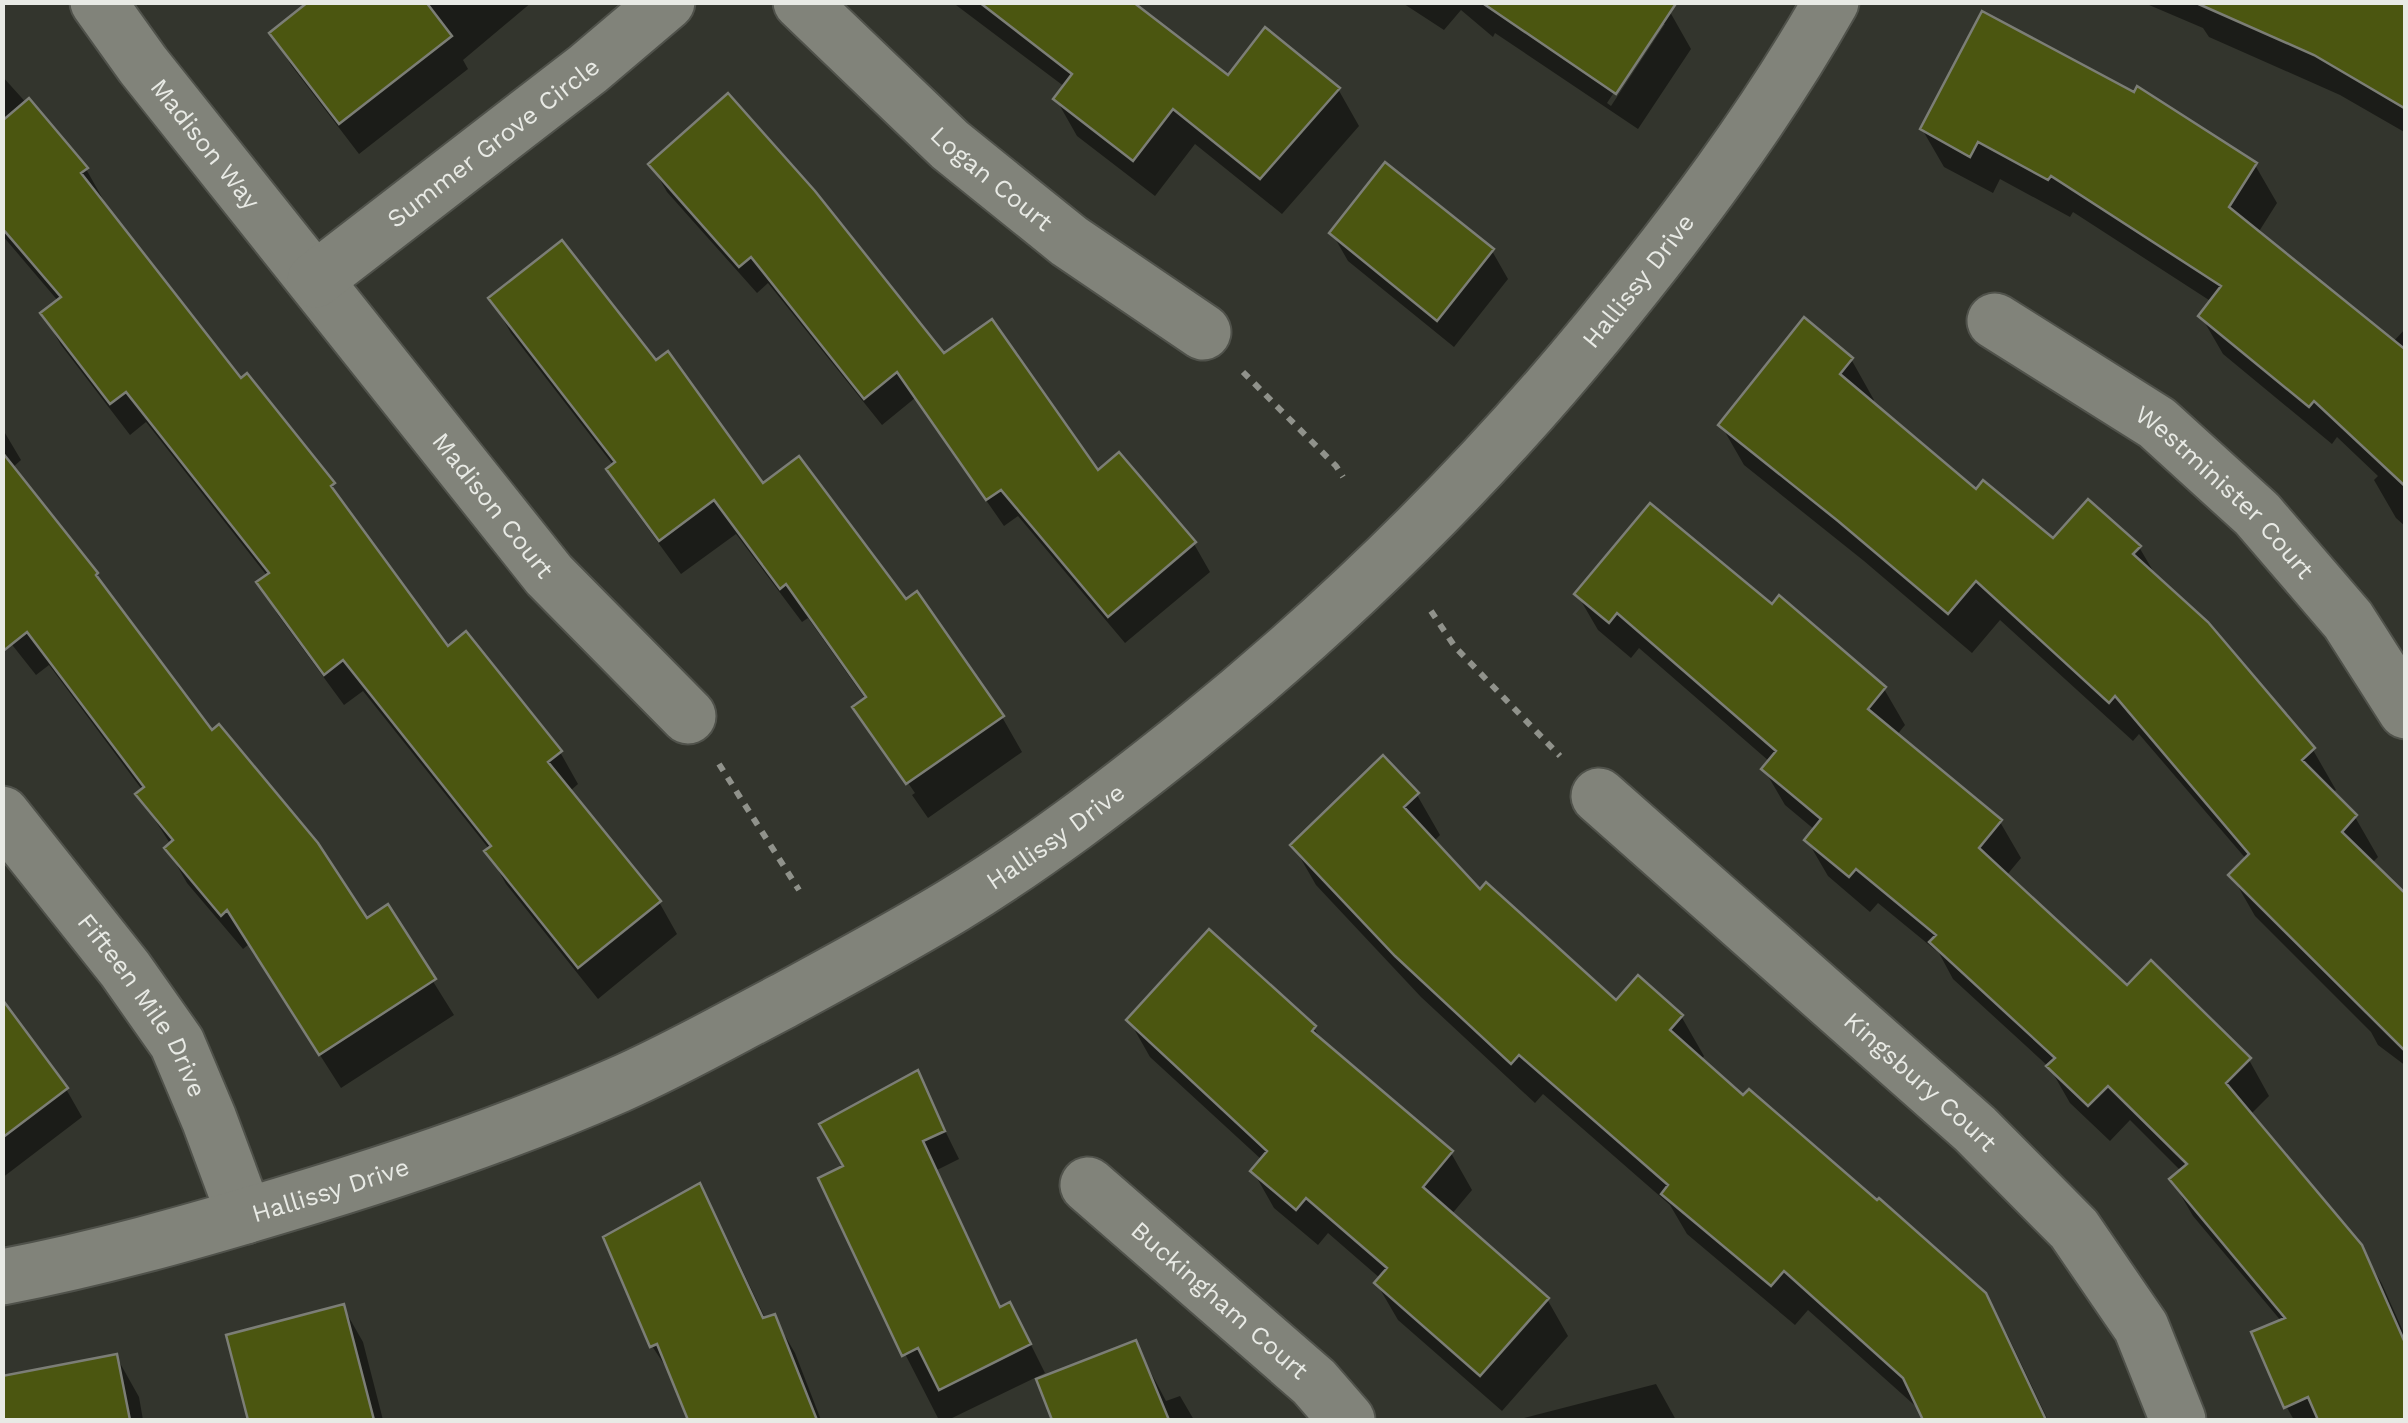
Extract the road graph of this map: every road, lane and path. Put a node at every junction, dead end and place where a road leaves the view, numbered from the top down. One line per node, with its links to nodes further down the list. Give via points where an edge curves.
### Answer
1 (98, 2): 5 (street, Madison Way)
2 (666, 2): 5 (street, Summer Grove Circle)
3 (801, 2): 7 (street, Logan Court, via 950,145 1069,241)
4 (1831, 2): 16 (street, Hallissy Drive, via 1727,167 1487,460 1289,653 1144,771 956,904 622,1084 375,1178)
5 (314, 280): 11 (street, Madison Court, via 549,575)
6 (1996, 321): 10 (street, Westminister Court, via 2157,423 2257,514 2348,620)
7 (1203, 332): 8 (path)
8 (1342, 476)
9 (1432, 611): 12 (path, via 1455,648)
10 (2406, 711)
11 (688, 716): 14 (path)
12 (1599, 796): 19 (street, Kingsbury Court, via 1975,1129 2074,1228 2140,1327)
13 (2, 814): 16 (street, Fifteen Mile Drive, via 177,1043)
14 (799, 890)
15 (1088, 1186): 18 (street, Buckingham Court, via 1314,1382)
16 (245, 1216): 17 (street, Hallissy Drive, via 88,1261)
17 (2, 1276)
18 (1347, 1420)
19 (2178, 1420)

